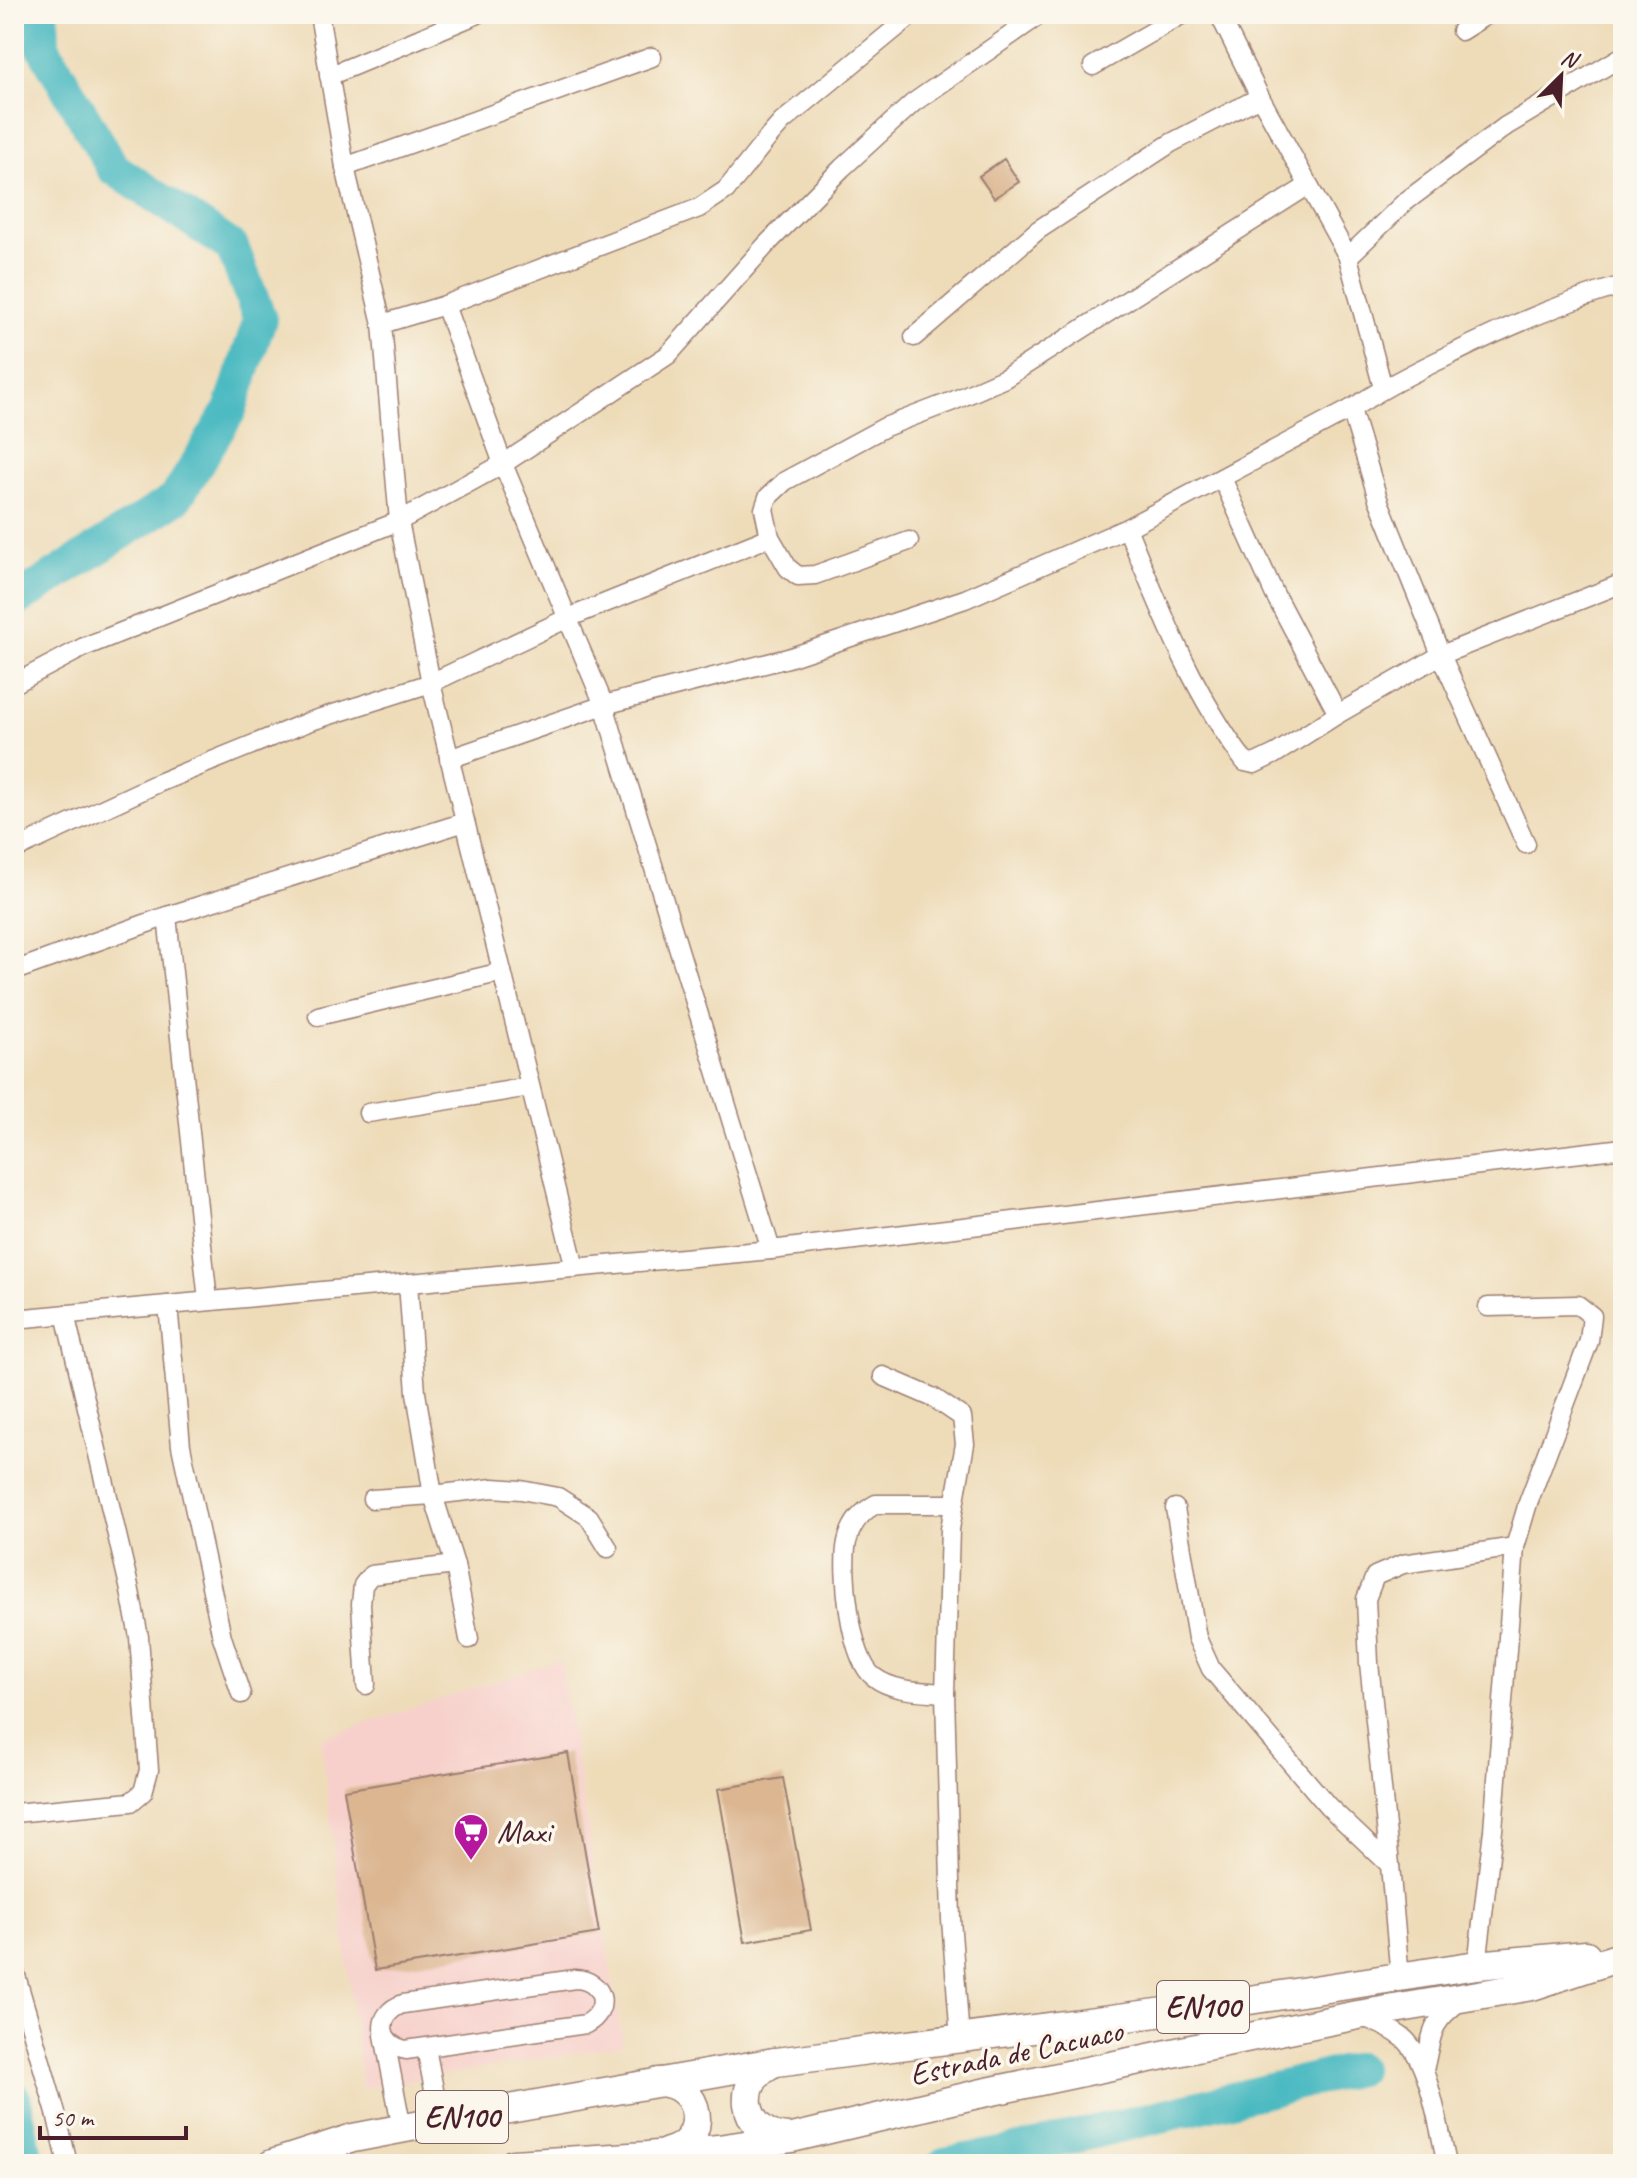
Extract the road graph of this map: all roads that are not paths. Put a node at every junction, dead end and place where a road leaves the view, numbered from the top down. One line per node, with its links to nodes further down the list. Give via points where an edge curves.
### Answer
1 (319, 14): 12 (street)
2 (478, 14): 12 (street)
3 (913, 14): 18 (street, via 782,122 726,190 699,208)
4 (1041, 14): 23 (street, via 913,103 766,245 668,355)
5 (1183, 14): 11 (street)
6 (1219, 14): 13 (street)
7 (1488, 14): 8 (street)
8 (1461, 31)
9 (1623, 56): 16 (street, via 1506,126 1405,202)
10 (652, 57): 14 (street)
11 (1093, 66)
12 (329, 76): 14 (street)
13 (1260, 97): 15 (street); 20 (street, via 1171,143 1038,230)
14 (345, 167): 19 (street)
15 (1309, 185): 16 (street); 27 (street, via 1005,378 885,427 785,481 764,509)
16 (1348, 257): 21 (street)
17 (1623, 285): 21 (street, via 1493,333)
18 (445, 305): 19 (street); 23 (street)
19 (382, 324): 25 (street)
20 (914, 337)
21 (1383, 388): 22 (street)
22 (1351, 409): 24 (street); 31 (street, via 1378,499)
23 (503, 464): 25 (street); 30 (street)
24 (1222, 478): 26 (street); 35 (street, via 1274,593)
25 (399, 521): 32 (street); 33 (street, via 84,647)
26 (1127, 528): 34 (street, via 965,599 788,658); 35 (street, via 1171,633 1245,762 1254,764 1275,754)
27 (770, 537): 28 (street, via 798,576 815,575); 30 (street)
28 (909, 541)
29 (1623, 583): 31 (street)
30 (568, 618): 32 (street); 34 (street)
31 (1441, 655): 35 (street); 38 (street)
32 (431, 683): 36 (street); 39 (street, via 308,722)
33 (14, 684)
34 (604, 705): 36 (street); 47 (street)
35 (1338, 714)
36 (449, 759): 37 (street)
37 (465, 822): 40 (street); 42 (street)
38 (1526, 844)
39 (14, 850)
40 (167, 916): 41 (street); 50 (street)
41 (14, 971)
42 (502, 972): 43 (street); 44 (street)
43 (318, 1016)
44 (530, 1087): 45 (street); 48 (street)
45 (368, 1113)
46 (1623, 1148): 47 (street)
47 (771, 1250): 48 (street)
48 (575, 1268): 49 (street)
49 (408, 1283): 50 (street); 56 (street, via 416,1393)
50 (208, 1301): 51 (street)
51 (168, 1305): 53 (street); 66 (street, via 181,1446 222,1637)
52 (1488, 1307): 60 (street, via 1578,1305 1592,1316 1589,1341)
53 (65, 1314): 54 (street); 67 (street, via 139,1637 149,1770 143,1792 131,1802)
54 (14, 1319)
55 (883, 1376): 58 (street, via 962,1417 965,1444)
56 (433, 1495): 57 (street); 61 (street, via 493,1488 558,1497 589,1517); 62 (street)
57 (372, 1499)
58 (954, 1504): 65 (street); 65 (street, via 876,1504 858,1518 847,1544 847,1595 858,1656 872,1676 895,1688)
59 (1175, 1508): 68 (street, via 1197,1638 1211,1669 1328,1806)
60 (1515, 1547): 68 (street, via 1403,1564 1375,1576 1366,1599 1369,1663); 70 (street)
61 (608, 1548)
62 (455, 1565): 63 (street); 64 (street, via 371,1575 363,1585)
63 (469, 1639)
64 (366, 1685)
65 (945, 1693): 76 (street)
66 (241, 1694)
67 (14, 1813)
68 (1390, 1865): 72 (street)
69 (1623, 1954): 70 (highway, EN100); 73 (highway, Estrada de Cacuaco / EN100, via 1532,1986)
70 (1477, 1965): 72 (highway, EN100)
71 (14, 1969): 86 (street)
72 (1400, 1978): 76 (highway, EN100)
73 (1464, 1998): 74 (highway, Estrada de Cacuaco / EN100); 79 (street, via 1434,2026)
74 (1358, 2015): 79 (street, via 1403,2037); 83 (highway, Estrada de Cacuaco / EN100)
75 (384, 2032): 77 (street, via 402,2050); 77 (street, via 387,2014 403,2004 575,1979 587,1980 601,1996 598,2015 586,2024); 82 (street)
76 (960, 2039): 78 (highway, EN100)
77 (426, 2048): 81 (street)
78 (782, 2060): 80 (highway, EN100); 83 (highway, via 755,2076 748,2107 767,2133)
79 (1424, 2070): 89 (street)
80 (655, 2082): 81 (highway, EN100); 85 (highway, via 677,2086 695,2108 691,2136)
81 (440, 2121): 82 (highway, EN100)
82 (402, 2129): 87 (highway, EN100, via 353,2138)
83 (792, 2138): 84 (highway, Estrada de Cacuaco / EN100)
84 (720, 2156): 85 (highway, Estrada de Cacuaco / EN100)
85 (665, 2157): 88 (highway, Estrada de Cacuaco / EN100)
86 (68, 2164)
87 (272, 2164)
88 (513, 2164)
89 (1447, 2164)

